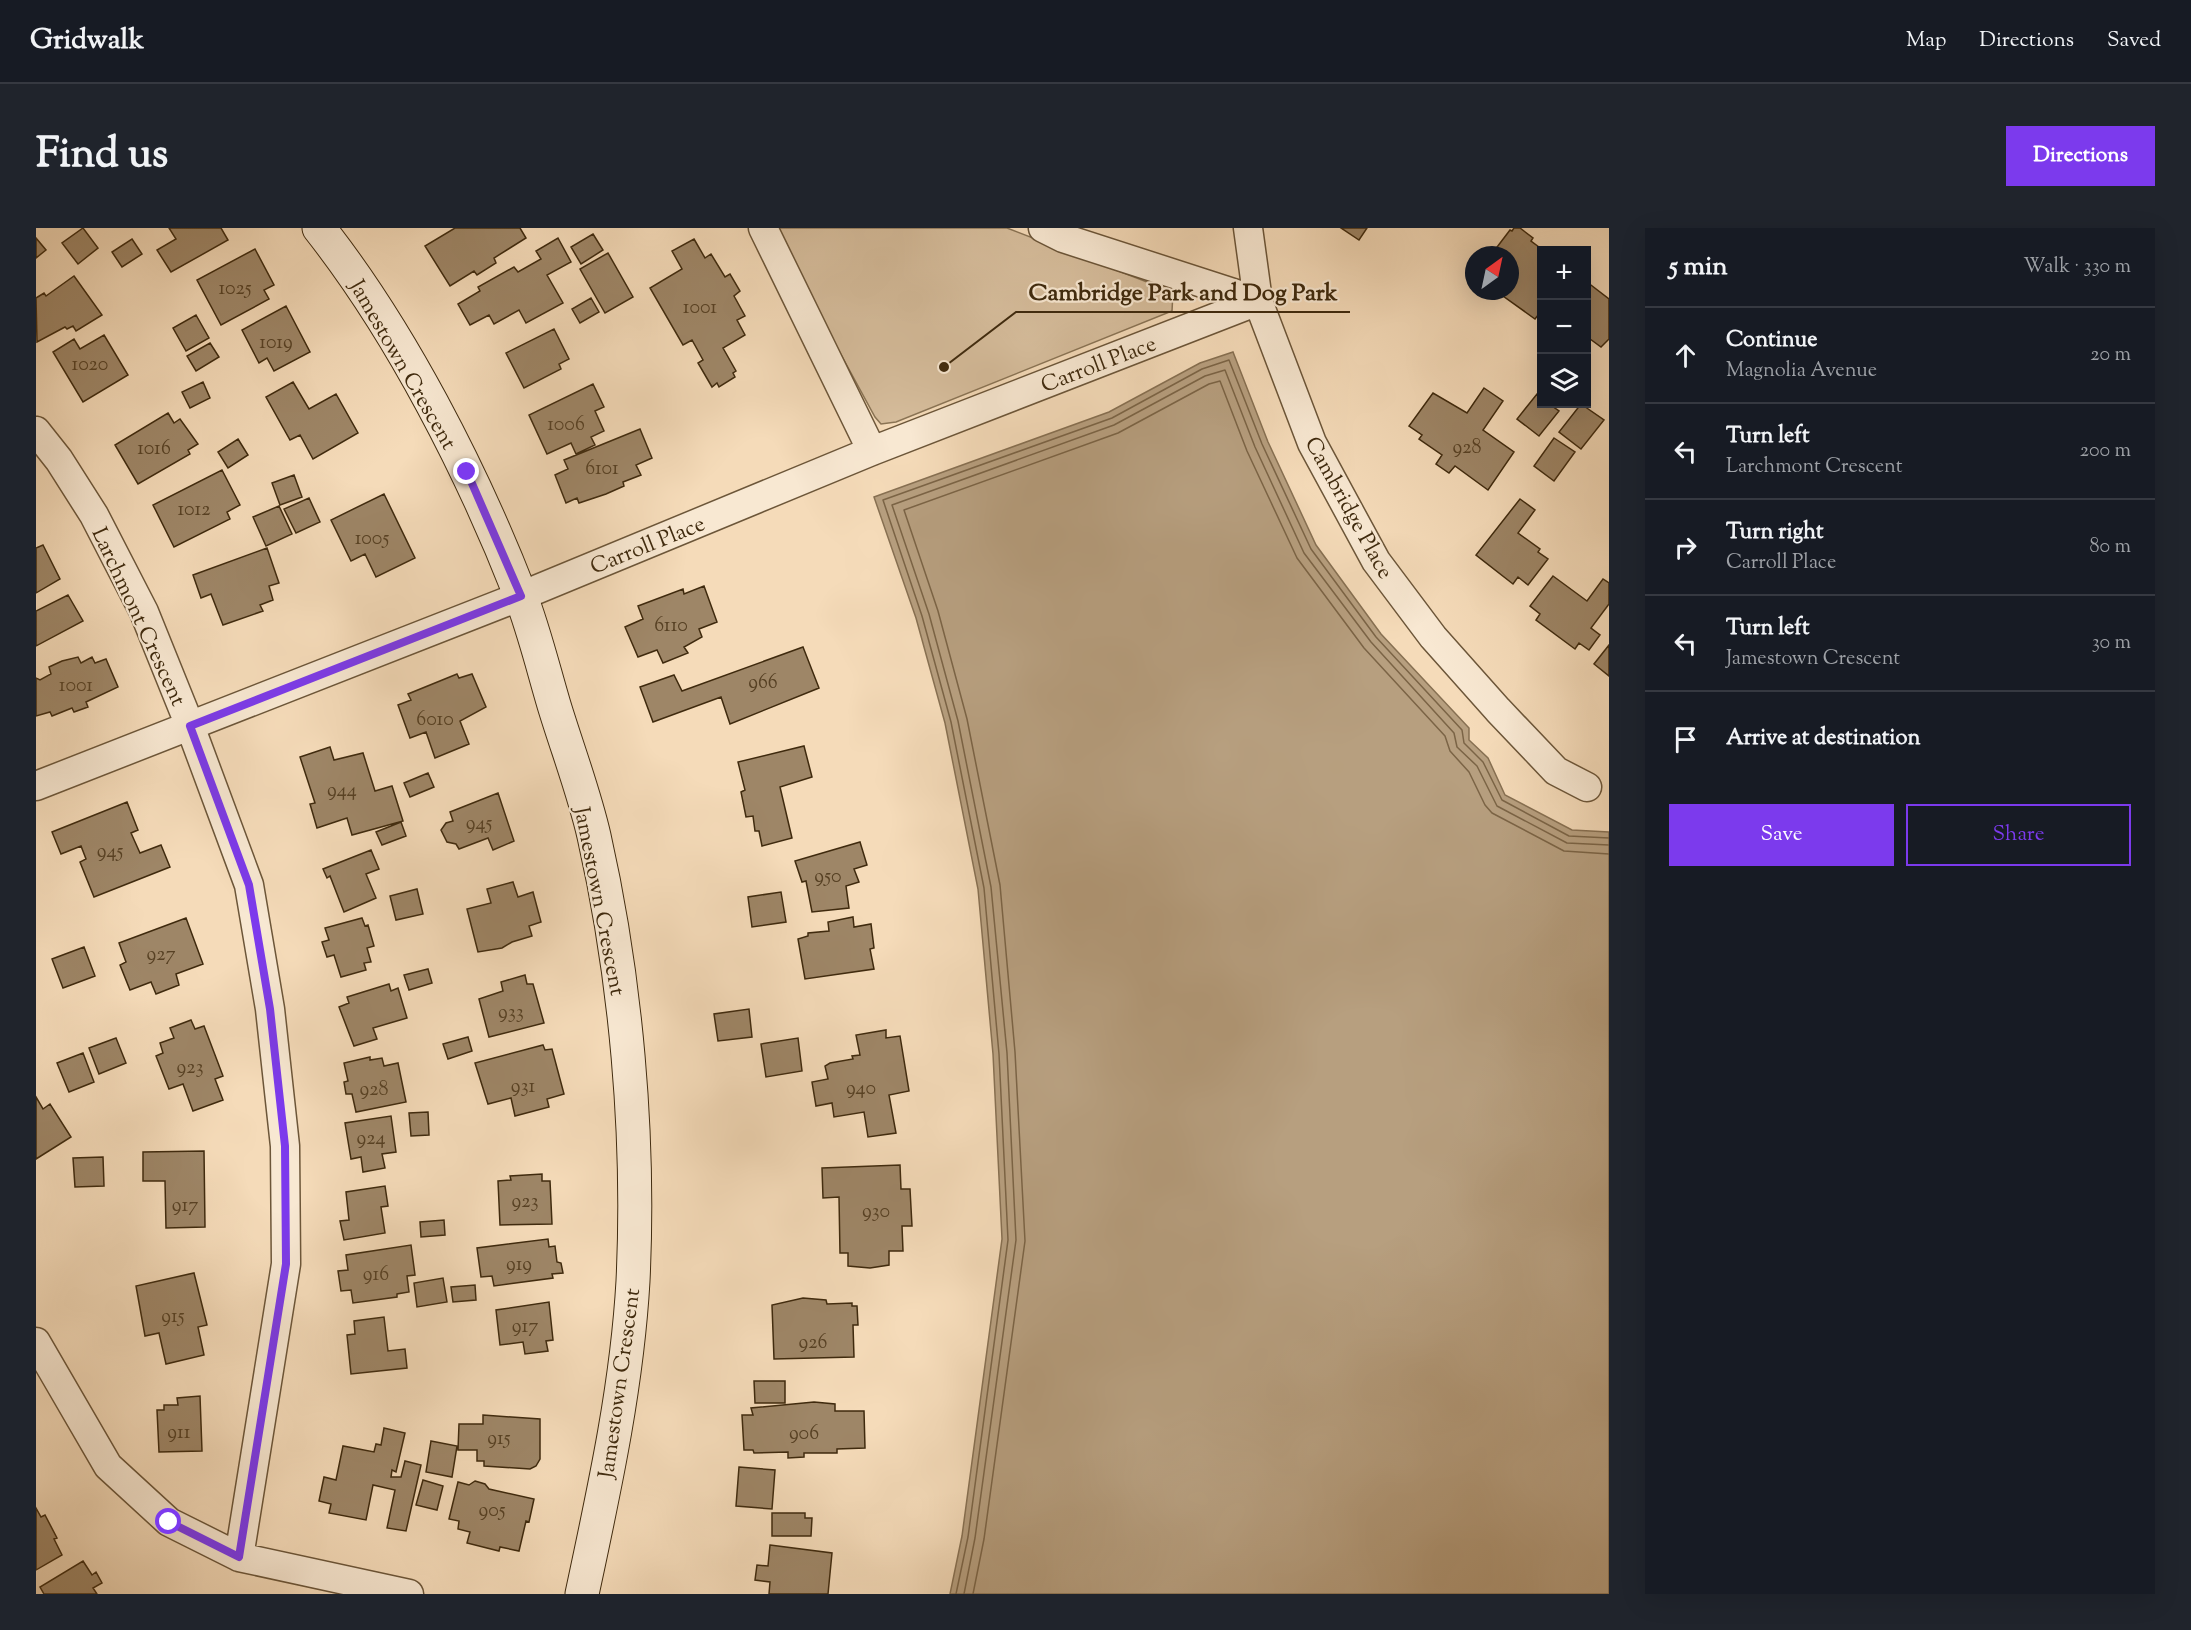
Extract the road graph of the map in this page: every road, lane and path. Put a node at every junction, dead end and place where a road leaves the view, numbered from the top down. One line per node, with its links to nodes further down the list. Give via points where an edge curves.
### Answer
1 (319, 228): 8 (main road, Jamestown Crescent, via 338,251 412,369 467,472)
2 (763, 228): 7 (street)
3 (1043, 228): 5 (street, via 1063,238)
4 (1248, 228): 5 (street, Cambridge Place)
5 (1258, 301): 7 (street, Carroll Place); 11 (street, Cambridge Place, via 1312,443 1376,561 1433,637 1498,710 1556,771)
6 (36, 430): 9 (street, Larchmont Crescent, via 94,515 144,612)
7 (872, 451): 8 (street, Carroll Place)
8 (521, 596): 9 (street, Carroll Place); 15 (main road, Jamestown Crescent, via 593,834 619,978 633,1132 633,1281 617,1424)
9 (190, 726): 10 (street, Carroll Place); 13 (street, Larchmont Crescent, via 249,885 270,1009 285,1146 286,1264)
10 (36, 786)
11 (1587, 787)
12 (36, 1342): 13 (street, via 108,1466 169,1522)
13 (239, 1557): 14 (street)
14 (409, 1594)
15 (582, 1594)

